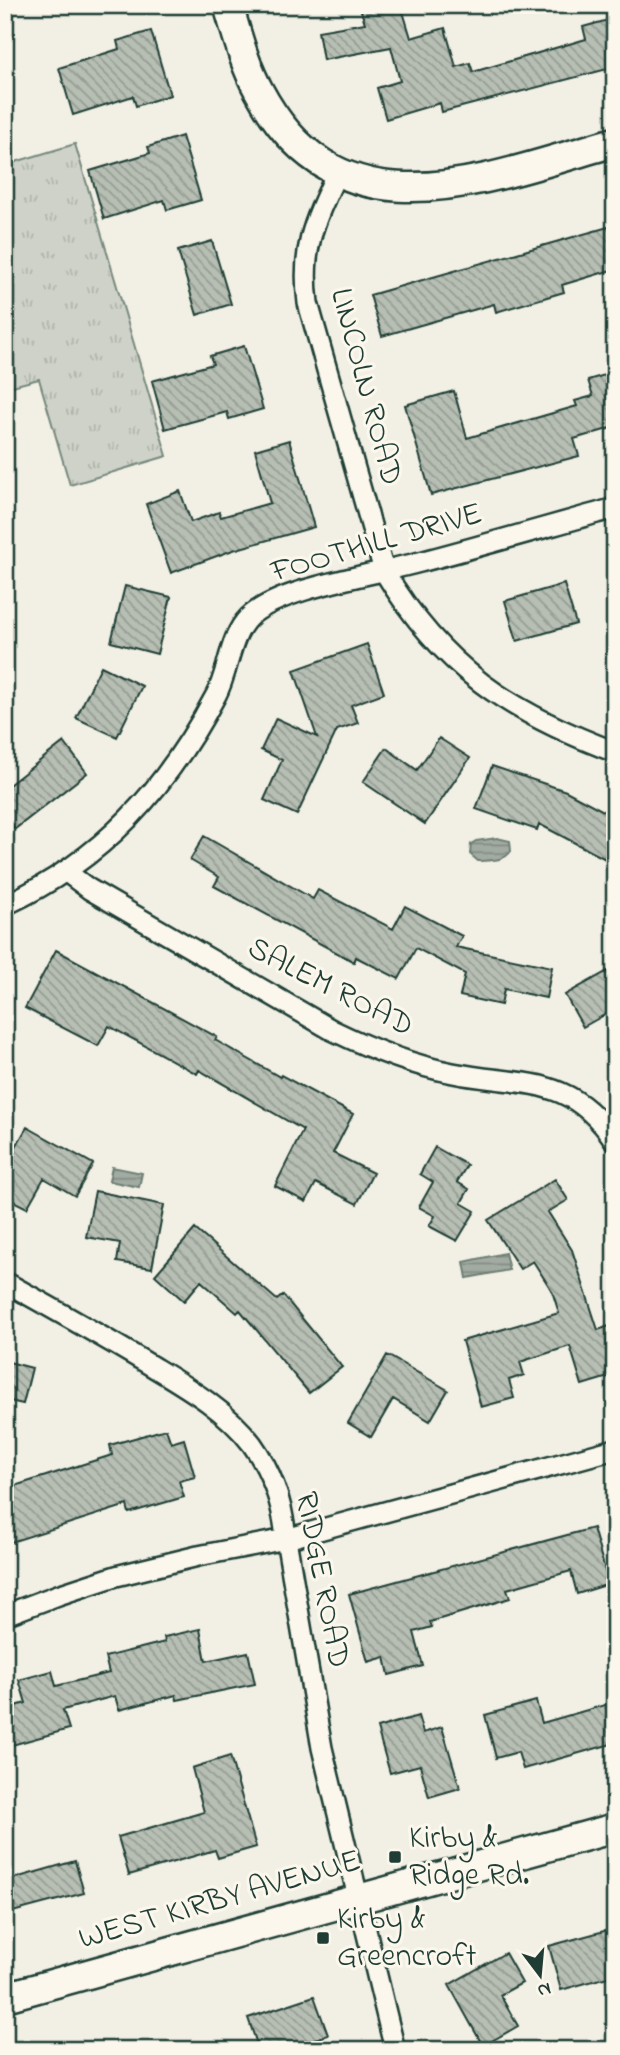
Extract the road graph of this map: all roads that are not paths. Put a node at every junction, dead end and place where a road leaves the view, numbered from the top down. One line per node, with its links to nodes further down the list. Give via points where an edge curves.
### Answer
1 (228, 5): 3 (main road, via 243,54 271,112 292,138)
2 (615, 142): 3 (main road, via 433,188 396,186)
3 (337, 173): 5 (street, LINCOLN ROAD, via 314,224 305,278 308,303)
4 (615, 508): 5 (street, FOOTHILL DRIVE)
5 (384, 570): 6 (street, LINCOLN ROAD, via 427,634 487,690 519,710); 7 (street, FOOTHILL DRIVE, via 296,593 248,618 236,636 220,688 167,776 133,815)
6 (615, 752)
7 (65, 871): 8 (street, FOOTHILL DRIVE); 9 (street, SALEM ROAD, via 89,890 332,1030 407,1062 556,1090 601,1120)
8 (5, 905)
9 (615, 1141)
10 (5, 1282): 12 (street, RIDGE ROAD, via 131,1353 232,1421 267,1468 283,1513)
11 (615, 1449): 12 (street)
12 (286, 1539): 13 (street, via 116,1576); 15 (street, RIDGE ROAD, via 322,1748)
13 (5, 1615)
14 (615, 1828): 15 (main road, WEST KIRBY AVENUE)
15 (357, 1899): 16 (main road, WEST KIRBY AVENUE); 17 (street, RIDGE ROAD)
16 (5, 1997)
17 (395, 2050)

